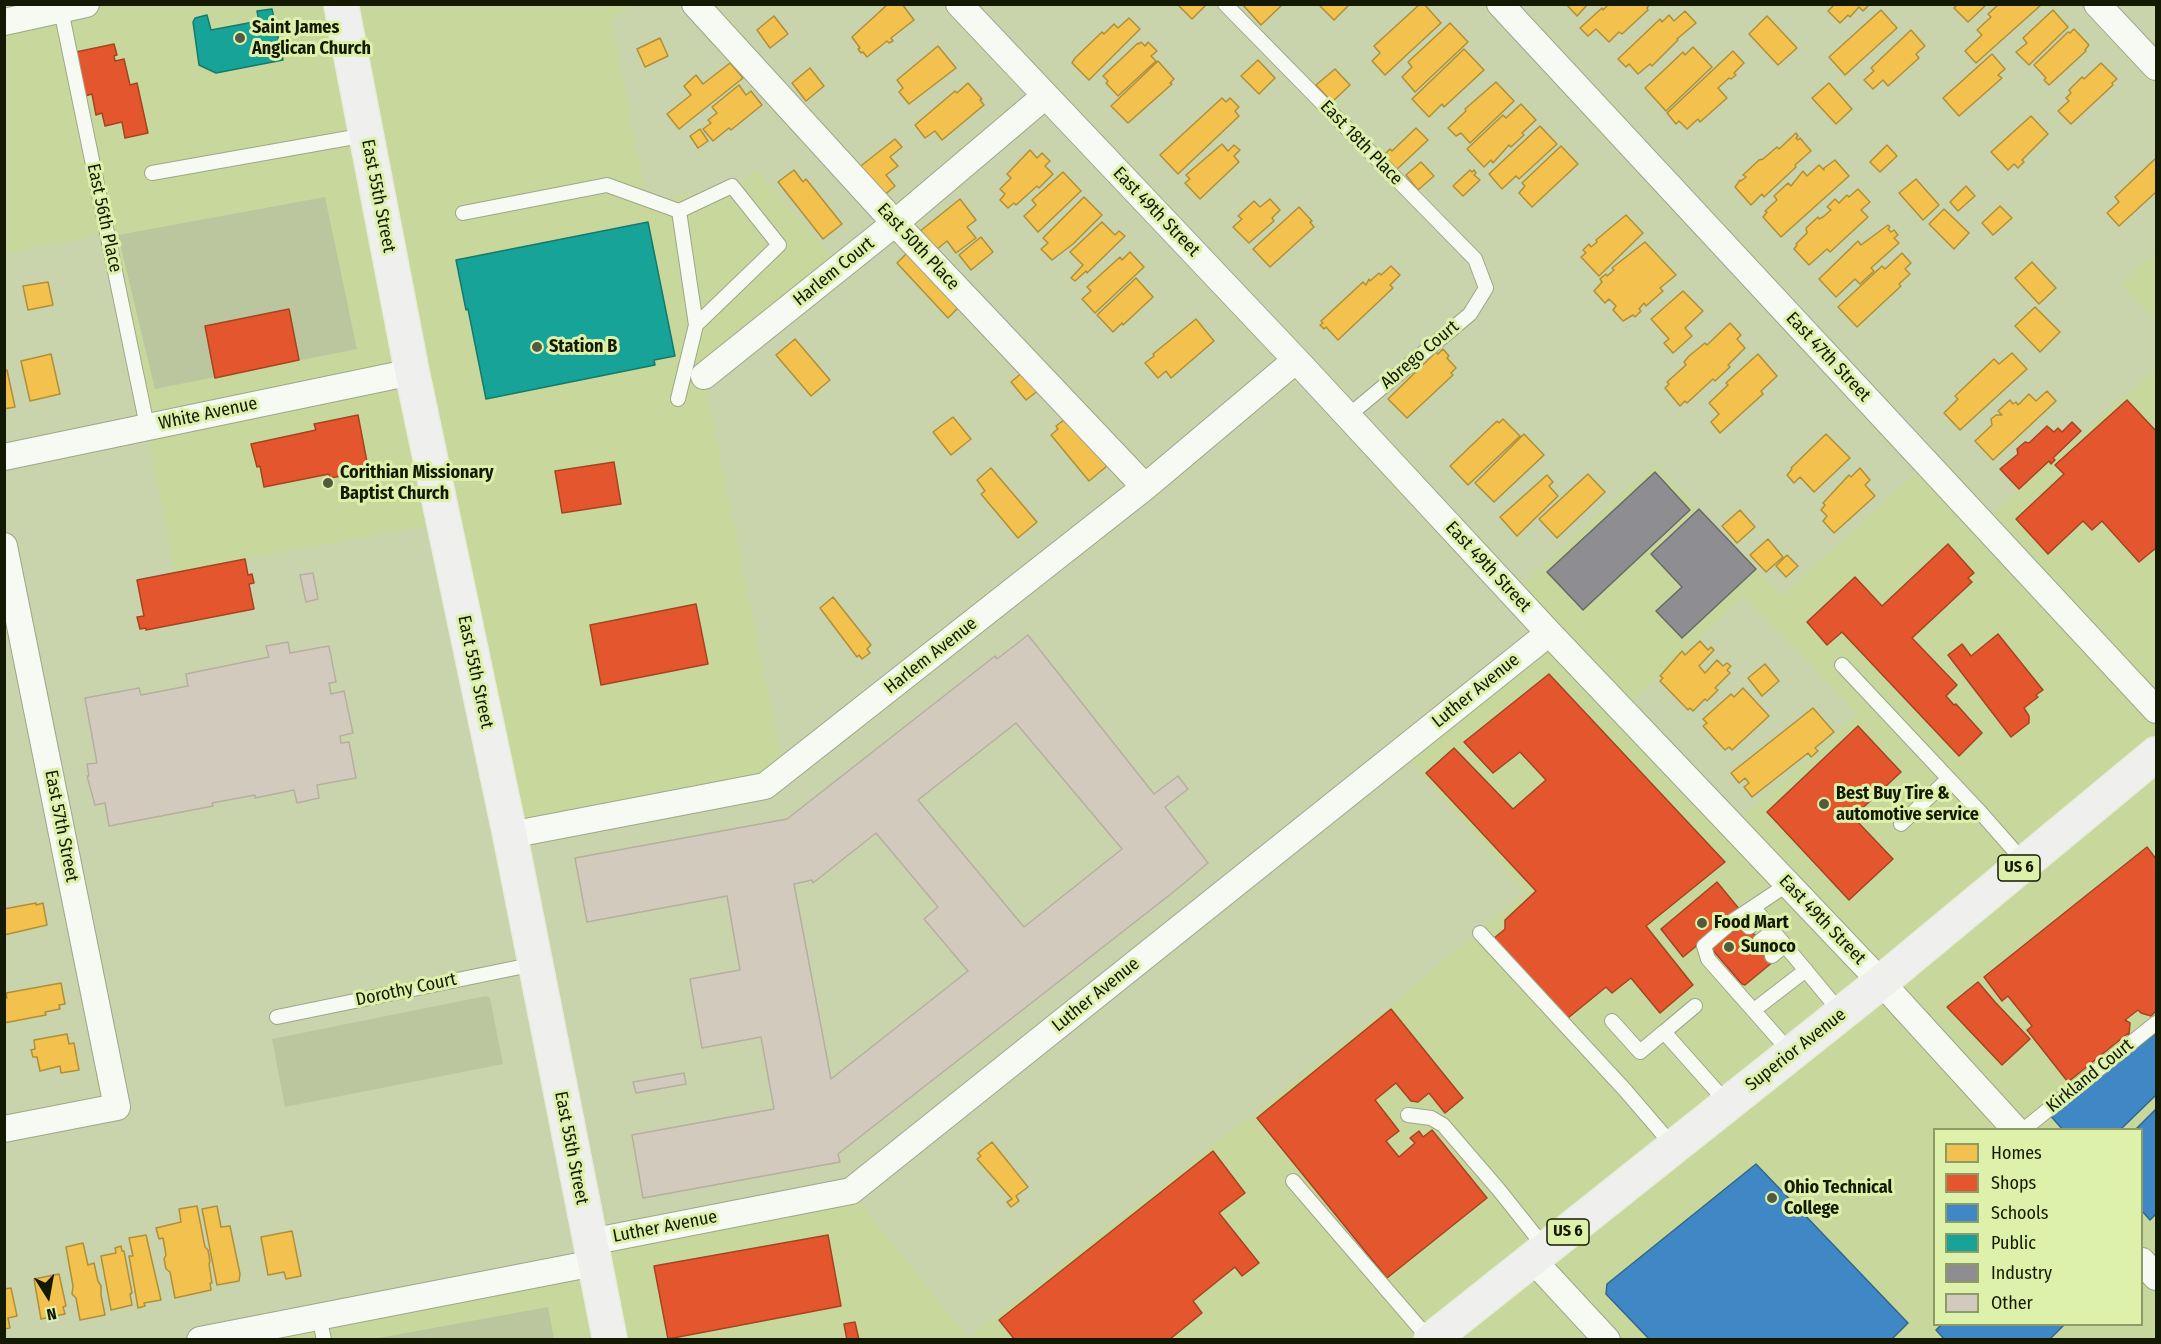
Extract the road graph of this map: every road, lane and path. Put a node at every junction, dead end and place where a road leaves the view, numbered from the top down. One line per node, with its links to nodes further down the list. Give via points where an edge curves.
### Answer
1 (86, 4): 8 (street)
2 (341, 4): 12 (main road, East 55th Street)
3 (695, 4): 16 (street, East 50th Place)
4 (959, 4): 11 (street, East 49th Street)
5 (1225, 4): 17 (lane, East 18th Place, via 1475,259)
6 (1500, 4): 30 (street, East 47th Street)
7 (2097, 4): 10 (street)
8 (61, 10): 9 (street); 24 (lane, East 56th Place)
9 (16, 15)
10 (2157, 68)
11 (1045, 96): 16 (street, Harlem Court); 19 (street, East 49th Street)
12 (366, 135): 13 (lane); 20 (main road, East 55th Street)
13 (152, 173)
14 (679, 212): 15 (lane, via 607,185); 18 (lane); 18 (lane, via 732,186 779,245)
15 (463, 213)
16 (895, 223): 21 (street, Harlem Court); 26 (street, East 50th Place)
17 (1486, 288): 23 (lane, Abrego Court, via 1470,314)
18 (696, 325): 22 (lane)
19 (1296, 360): 23 (street, East 49th Street); 26 (street, Harlem Avenue)
20 (412, 372): 24 (street, White Avenue); 34 (main road, East 55th Street)
21 (704, 376)
22 (678, 399)
23 (1348, 416): 28 (street, East 49th Street)
24 (147, 426): 25 (street, White Avenue)
25 (4, 457)
26 (1144, 487): 34 (street, Harlem Avenue, via 765,786)
27 (4, 546): 59 (street, East 57th Street, via 117,1107)
28 (1549, 633): 36 (street, East 49th Street); 62 (street, Luther Avenue, via 851,1191)
29 (1842, 665): 32 (lane)
30 (2157, 710)
31 (2157, 754): 35 (main road, Superior Avenue / US 6)
32 (1948, 779): 33 (lane); 35 (lane)
33 (1901, 824)
34 (510, 835): 44 (main road, East 55th Street)
35 (2025, 863): 46 (main road, Superior Avenue / US 6)
36 (1788, 884): 37 (lane); 46 (street, East 49th Street)
37 (1757, 912): 38 (lane); 39 (lane); 48 (lane, via 1734,920 1704,946)
38 (1749, 927)
39 (1773, 931): 41 (lane); 42 (lane)
40 (1480, 933): 60 (lane)
41 (1760, 941)
42 (1785, 945): 43 (lane); 45 (lane)
43 (1772, 956)
44 (535, 964): 50 (lane, Dorothy Court); 62 (main road, East 55th Street)
45 (1806, 970): 48 (lane); 49 (lane)
46 (1881, 982): 49 (main road, Superior Avenue / US 6); 57 (street, East 49th Street)
47 (1695, 1006): 53 (lane)
48 (1754, 1011): 54 (lane)
49 (1842, 1014): 54 (main road, Superior Avenue / US 6)
50 (277, 1017)
51 (1612, 1021): 53 (lane, via 1640,1052)
52 (2157, 1023): 58 (lane, Kirkland Court)
53 (1664, 1032): 55 (lane)
54 (1791, 1054): 55 (main road, Superior Avenue / US 6)
55 (1728, 1104): 60 (main road, Superior Avenue / US 6)
56 (1408, 1115): 63 (lane, via 1431,1118 1443,1125 1499,1190)
57 (2014, 1128)
58 (2025, 1128)
59 (4, 1130)
60 (1674, 1147): 63 (main road, Superior Avenue / US 6)
61 (1293, 1181): 69 (lane)
62 (592, 1252): 66 (street, Luther Avenue); 68 (main road, East 55th Street)
63 (1540, 1254): 69 (main road, Superior Avenue / US 6); 70 (street)
64 (2143, 1262): 65 (street)
65 (2157, 1277)
66 (321, 1328): 67 (street, Luther Avenue)
67 (200, 1340)
68 (610, 1340)
69 (1431, 1340)
70 (1607, 1340)

